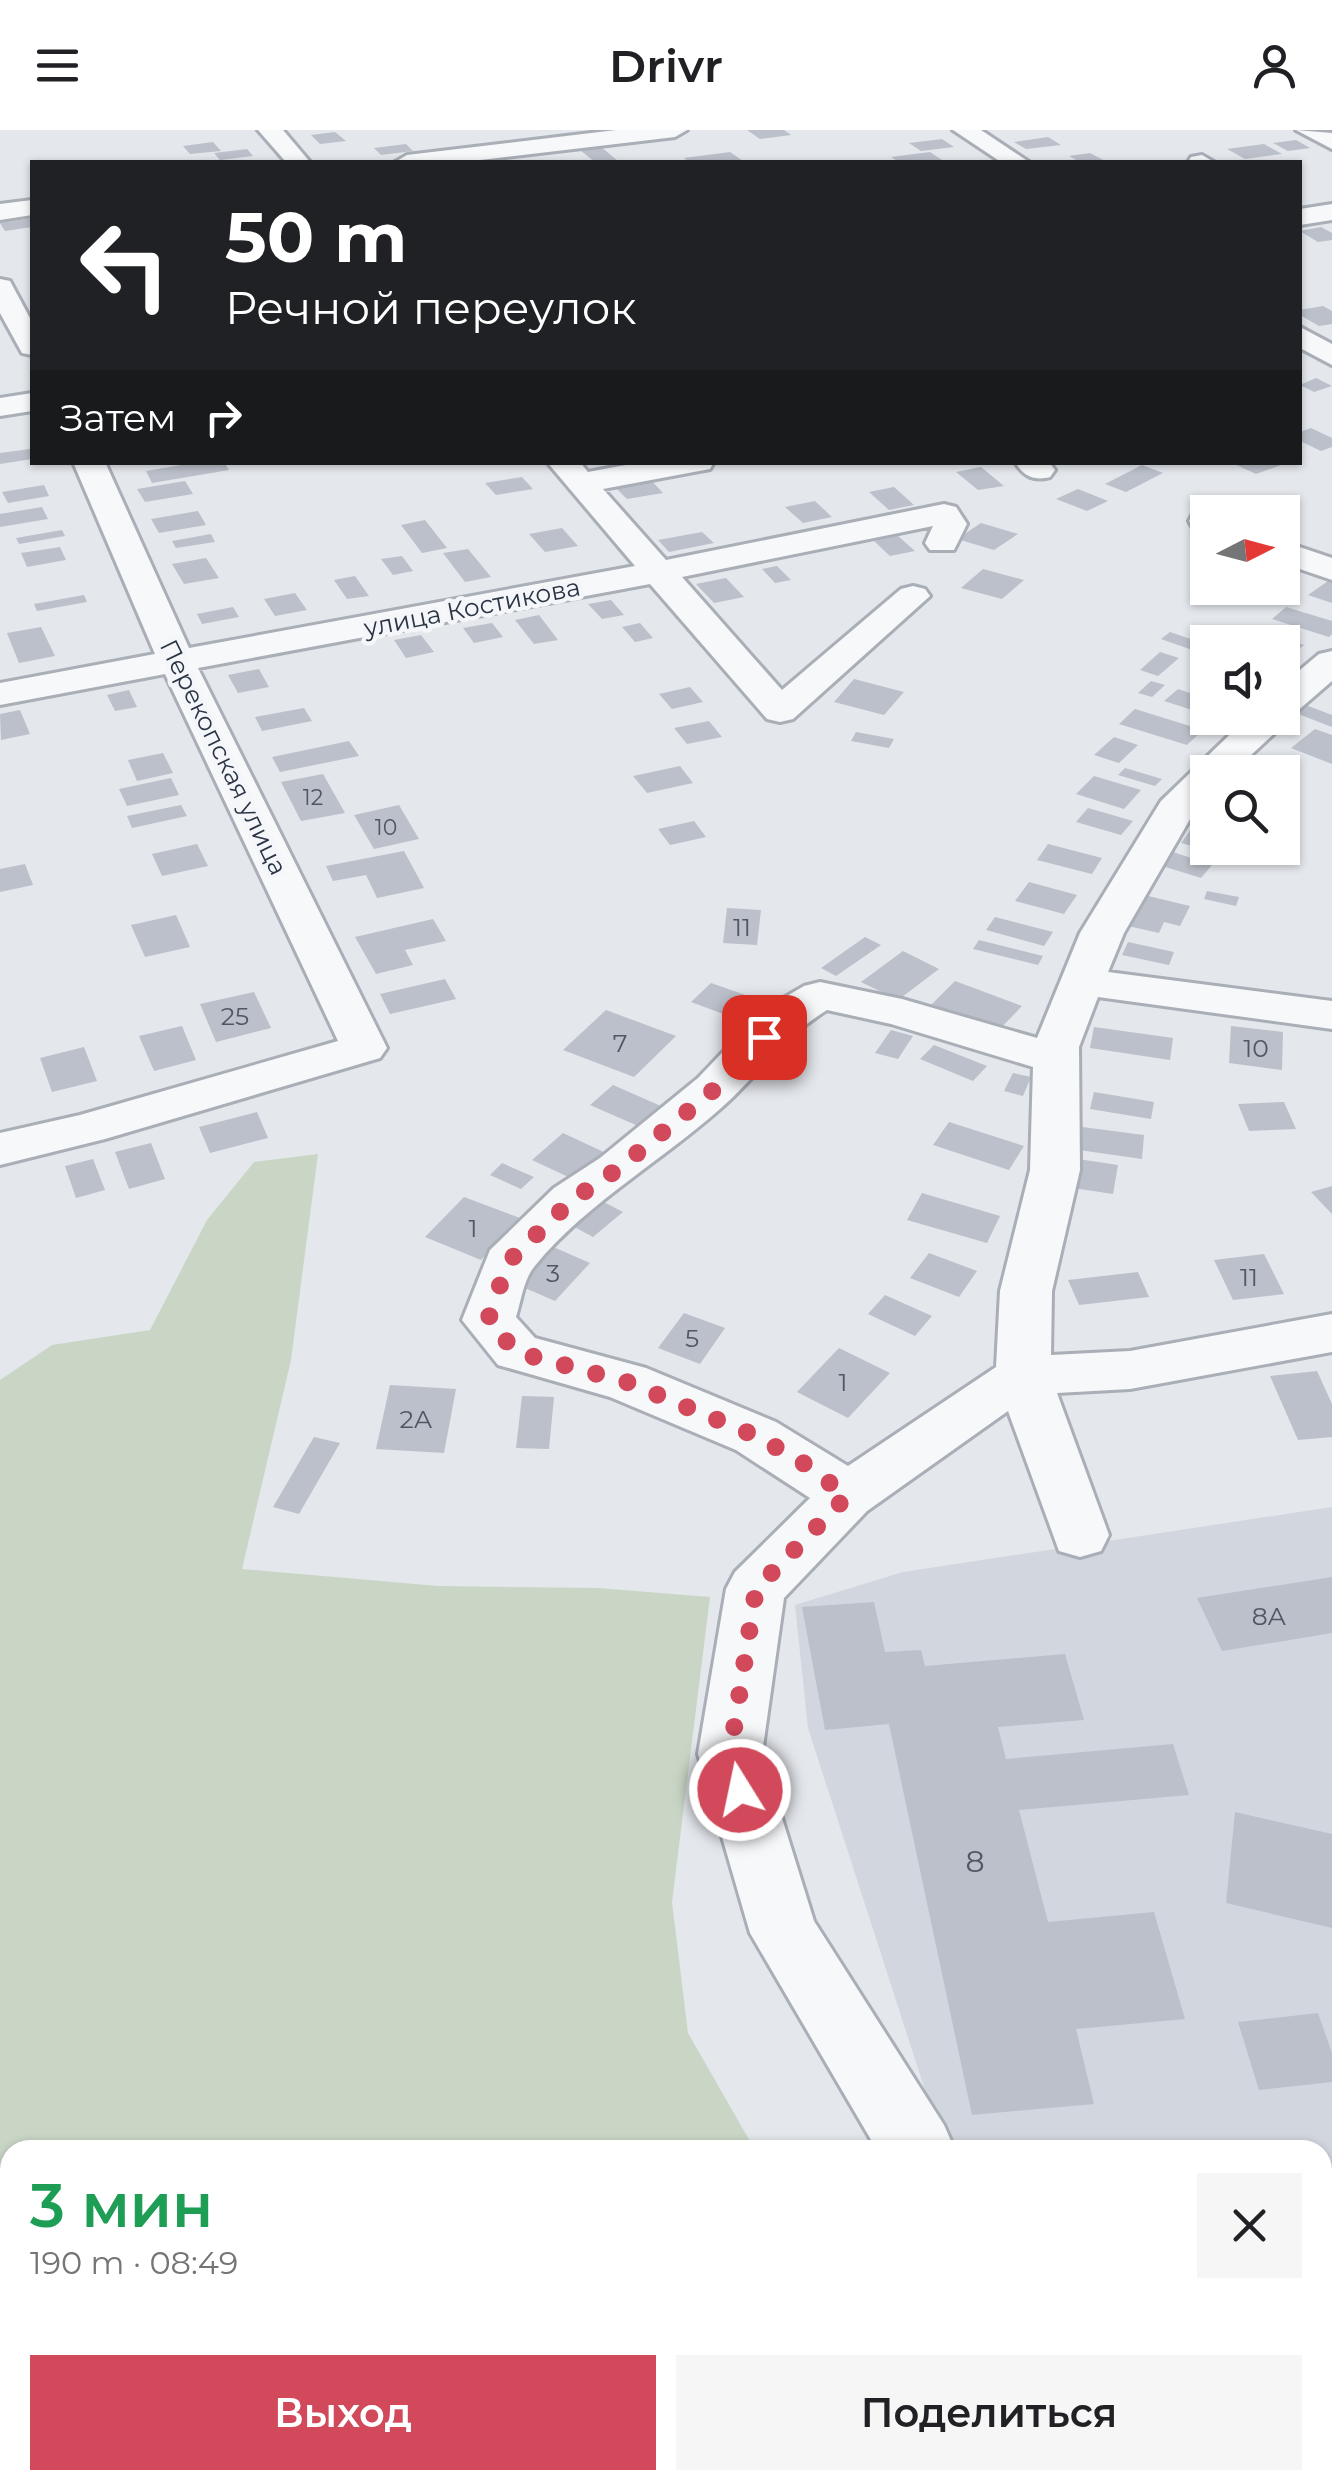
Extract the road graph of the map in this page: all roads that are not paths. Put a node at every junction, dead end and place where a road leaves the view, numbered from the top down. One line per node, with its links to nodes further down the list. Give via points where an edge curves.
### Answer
1 (270, 130): 8 (street)
2 (675, 130): 5 (street)
3 (964, 130): 10 (street)
4 (1308, 130): 6 (street)
5 (623, 133): 7 (street); 9 (street)
6 (1332, 142)
7 (648, 154)
8 (296, 160)
9 (422, 160)
10 (1015, 160)
11 (30, 208): 12 (street)
12 (0, 212)
13 (1332, 212): 14 (street)
14 (1302, 217)
15 (0, 287): 17 (street)
16 (1302, 337): 18 (street)
17 (30, 343)
18 (1332, 356)
19 (30, 402): 20 (street)
20 (0, 407)
21 (90, 465): 29 (street, Перекопская улица)
22 (664, 465): 23 (street)
23 (571, 473): 27 (street)
24 (943, 529): 27 (street, улица Костикова)
25 (1300, 558): 26 (street)
26 (1332, 570)
27 (658, 572): 28 (street, via 780,711); 29 (street, улица Костикова)
28 (913, 596)
29 (178, 662): 32 (street, улица Костикова); 39 (street, Перекопская улица, via 364,1048)
30 (1332, 662): 31 (street)
31 (1300, 690)
32 (0, 694)
33 (1251, 735): 34 (street)
34 (1229, 755)
35 (1190, 792): 36 (street, via 1102,932)
36 (1082, 982): 37 (street); 38 (street)
37 (1332, 1015)
38 (1056, 1058): 41 (street, via 1055,1170 1026,1290); 42 (street, via 820,995 780,1020 716,1088 572,1200 508,1262 488,1320 516,1352 627,1382 756,1436)
39 (0, 1149)
40 (1332, 1333): 41 (street, via 1130,1370)
41 (1023, 1376): 42 (street); 43 (street)
42 (847, 1496): 44 (street, via 756,1589 730,1754 784,1933)
43 (1080, 1535)
44 (912, 2140)

